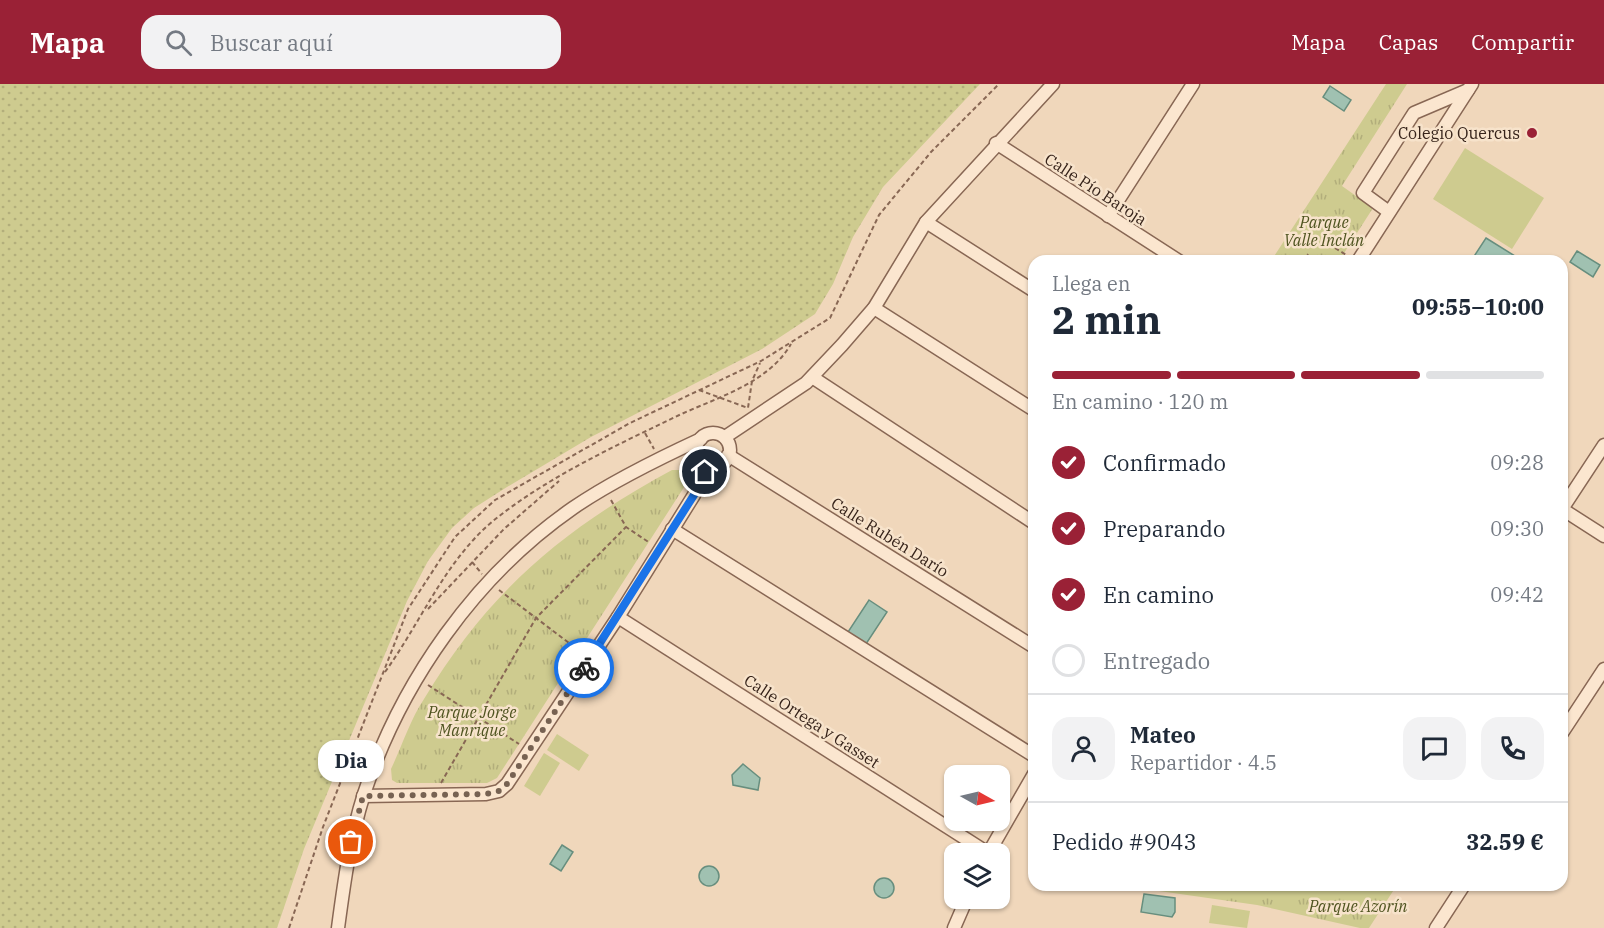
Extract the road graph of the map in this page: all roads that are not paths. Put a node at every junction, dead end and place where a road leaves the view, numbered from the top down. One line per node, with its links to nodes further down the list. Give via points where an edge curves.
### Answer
1 (1053, 84): 4 (street)
2 (1193, 84): 6 (street)
3 (1470, 87): 5 (street); 5 (street, via 1414,113 1363,193)
4 (996, 143): 6 (street, Calle Pío Baroja); 7 (street)
5 (1389, 212): 9 (street)
6 (1108, 216): 8 (street, Calle Pío Baroja)
7 (926, 222): 10 (street); 11 (street)
8 (1170, 255)
9 (1357, 255)
10 (1028, 287)
11 (874, 308): 12 (street); 13 (street)
12 (812, 377): 14 (street); 23 (street)
13 (1028, 406)
14 (725, 437): 15 (street, via 710,432); 18 (street)
15 (701, 439): 17 (street); 19 (street)
16 (1604, 445): 21 (street)
17 (671, 452): 19 (street); 32 (street, via 573,508 514,557 456,619 418,679 377,759)
18 (728, 455): 20 (street, via 723,464); 27 (street, Calle Rubén Darío)
19 (697, 457): 20 (street)
20 (708, 466): 24 (street)
21 (1568, 500)
22 (1568, 513): 25 (street)
23 (1028, 519)
24 (672, 529): 26 (street); 30 (street)
25 (1604, 536)
26 (618, 617): 32 (street, via 499,791); 33 (street, Calle Ortega y Gasset)
27 (1028, 643)
28 (1604, 669): 29 (street)
29 (1568, 724)
30 (1028, 752)
31 (1028, 784): 34 (street)
32 (363, 796): 37 (street, via 345,866)
33 (972, 843)
34 (994, 843)
35 (1460, 891): 39 (street)
36 (962, 909): 38 (street)
37 (338, 928)
38 (954, 928)
39 (1436, 928)

